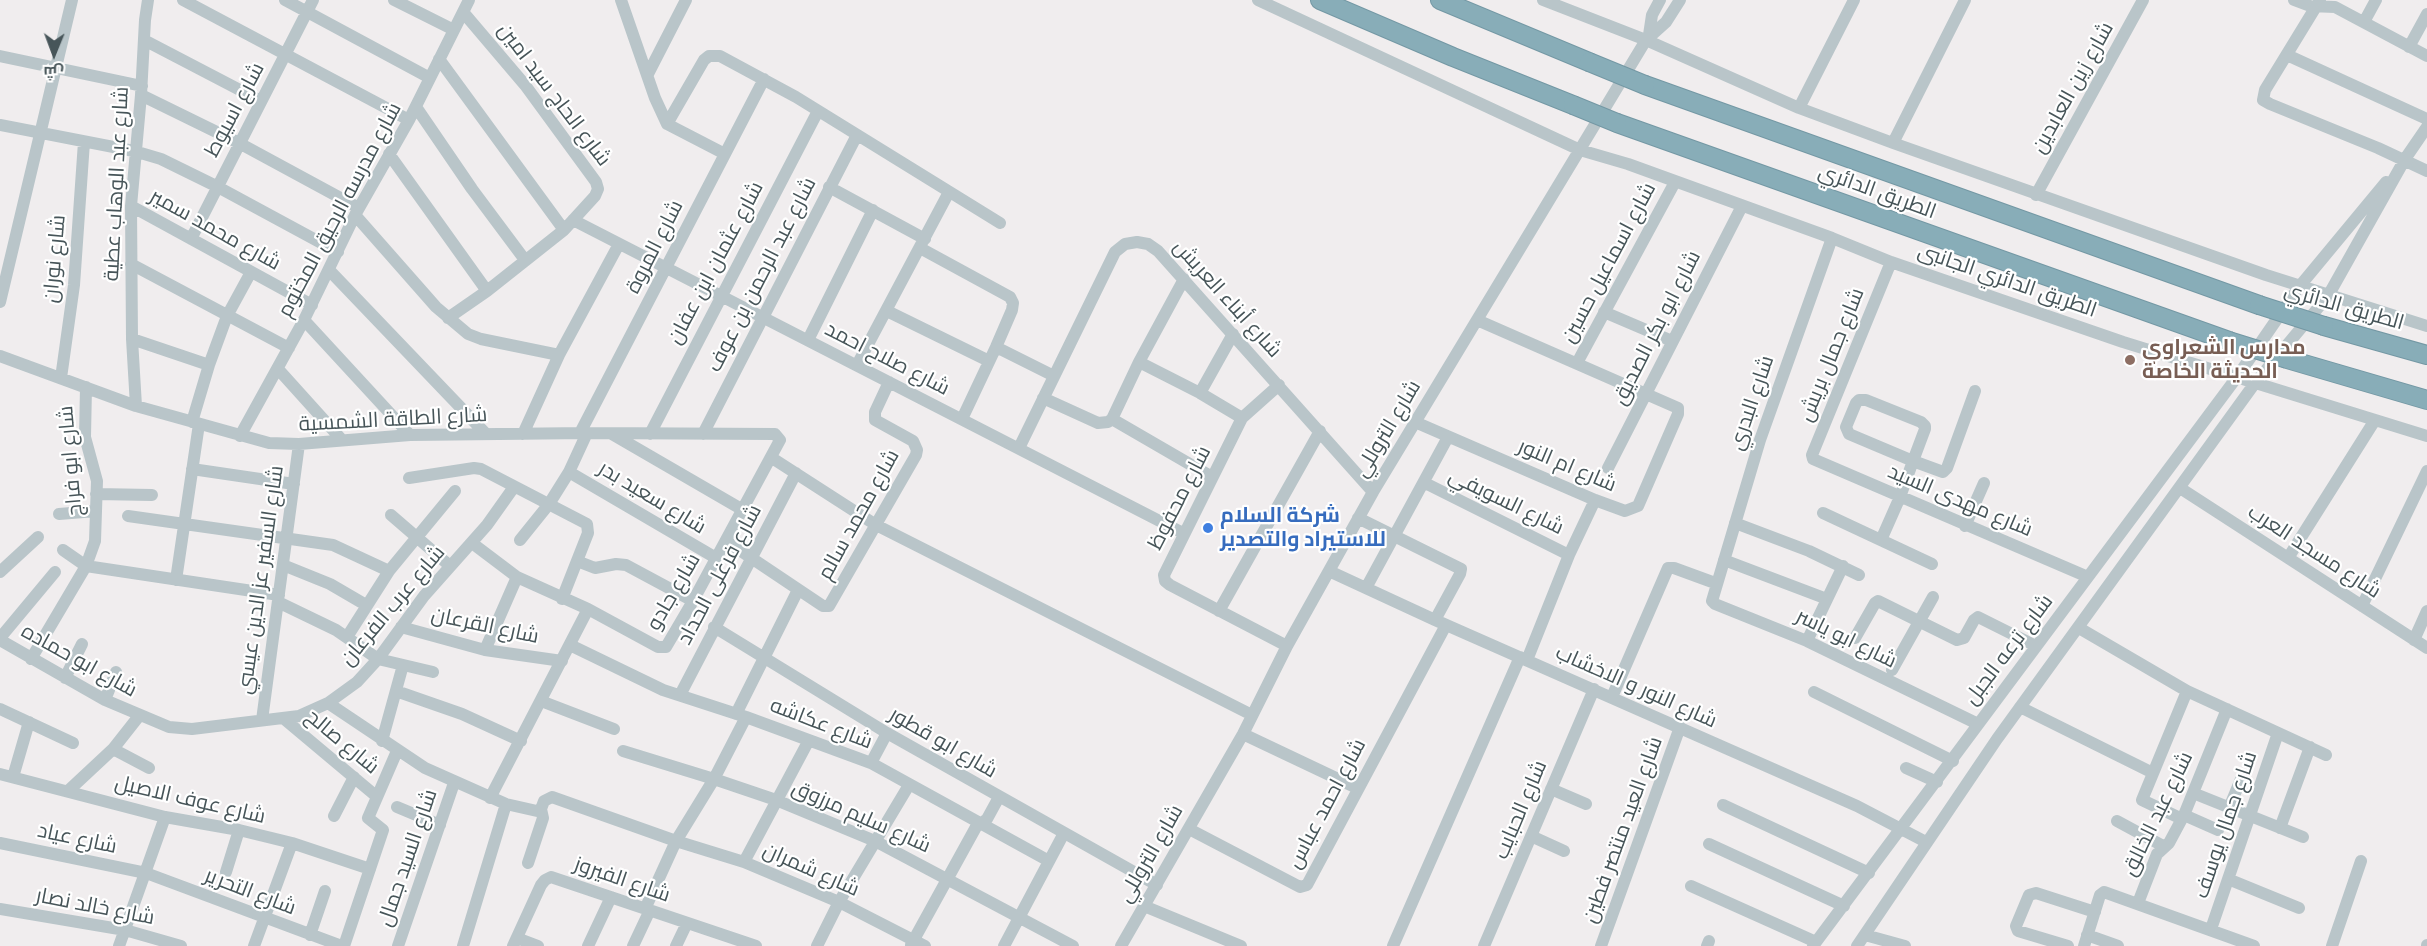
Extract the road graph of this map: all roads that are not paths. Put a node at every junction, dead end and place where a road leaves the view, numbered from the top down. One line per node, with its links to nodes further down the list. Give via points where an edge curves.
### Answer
1 (72, 0): 35 (street)
2 (148, 0): 28 (street, شارع عبد الوهاب عطية)
3 (183, 0): 30 (street)
4 (285, 0): 22 (street)
5 (313, 0): 22 (street, شارع اسيوط)
6 (394, 0): 26 (street)
7 (469, 0): 23 (street, شارع مدرسه الرحيق المختوم)
8 (621, 0): 36 (street)
9 (686, 0): 36 (street)
10 (1258, 0): 54 (street, الطريق الدائري الجانبى)
11 (1320, 0): 124 (highway, الطريق الدائري, bridge, via 1617,123 2229,341)
12 (1440, 0): 105 (highway, الطريق الدائري, bridge, via 1645,85 2259,306)
13 (1543, 0): 27 (street)
14 (1660, 0): 27 (street, شارع التروللي, via 1652,15)
15 (1680, 0): 27 (street, شارع التروللي)
16 (1854, 0): 42 (street)
17 (1965, 0): 53 (street)
18 (2143, 0): 64 (street, شارع زين العابدين)
19 (2294, 0): 21 (street)
20 (2376, 0): 25 (street)
21 (2319, 3): 25 (street); 31 (street)
22 (307, 12): 30 (street, شارع اسيوط); 37 (street)
23 (463, 12): 26 (street, شارع مدرسه الرحيق المختوم); 69 (street, شارع الحاج سيد امين, via 525,85 596,182 595,196)
24 (2427, 14): 29 (street)
25 (2364, 22): 29 (street)
26 (454, 30): 34 (street, شارع مدرسه الرحيق المختوم)
27 (1648, 38): 42 (street); 54 (street, شارع التروللي)
28 (144, 40): 39 (street, شارع عبد الوهاب عطية); 40 (street)
29 (2409, 47): 33 (street)
30 (286, 55): 40 (street, شارع اسيوط); 45 (street)
31 (2287, 55): 44 (street); 58 (street, via 2265,90 2265,102)
32 (0, 56): 35 (street)
33 (2427, 56)
34 (439, 59): 37 (street, شارع مدرسه الرحيق المختوم); 71 (street)
35 (56, 67): 39 (street); 49 (street)
36 (648, 74): 46 (street)
37 (430, 78): 41 (street, شارع مدرسه الرحيق المختوم)
38 (764, 79): 43 (street); 46 (street, via 726,58 710,56); 57 (street, شارع المروة)
39 (141, 90): 52 (street); 55 (street, شارع عبد الوهاب عطية)
40 (261, 101): 52 (street, شارع اسيوط)
41 (416, 107): 45 (street, شارع مدرسه الرحيق المختوم); 77 (street)
42 (1799, 108): 53 (street)
43 (818, 111): 50 (street); 86 (street, شارع عثمان ابن عفان)
44 (2427, 119)
45 (409, 120): 56 (street, شارع مدرسه الرحيق المختوم)
46 (667, 124): 57 (street)
47 (0, 125): 49 (street)
48 (2427, 127): 58 (street)
49 (40, 134): 51 (street); 88 (street)
50 (857, 135): 62 (street, شارع عبد الرحمن بن عوف); 63 (street)
51 (84, 142): 55 (street); 115 (street, شارع نوران, via 74,285)
52 (239, 143): 61 (street, شارع اسيوط); 68 (street)
53 (1893, 143): 64 (street)
54 (1580, 150): 60 (street, الطريق الدائري الجانبى); 96 (street, شارع التروللي)
55 (134, 151): 61 (street, via 161,159); 65 (street, شارع عبد الوهاب عطية)
56 (389, 154): 68 (street, شارع مدرسه الرحيق المختوم); 85 (street)
57 (725, 154): 80 (street, شارع المروة)
58 (2405, 159): 59 (street); 84 (street, شارع ترعه الجبل); 87 (street, شارع ترعه الجبل)
59 (2427, 171)
60 (1675, 182): 66 (street, الطريق الدائري الجانبى); 91 (street, شارع اسماعيل حسين)
61 (216, 186): 73 (street, شارع اسيوط); 76 (street)
62 (828, 187): 67 (street); 93 (street, شارع عبد الرحمن بن عوف)
63 (949, 192): 70 (street); 75 (street)
64 (2036, 195): 84 (street)
65 (131, 206): 73 (street, شارع محمد سمير); 79 (street, شارع عبد الوهاب عطية)
66 (1742, 206): 72 (street, الطريق الدائري الجانبى); 101 (street, شارع ابو بكر الصديق)
67 (873, 210): 75 (street); 100 (street)
68 (357, 212): 76 (street, شارع مدرسه الرحيق المختوم); 94 (street, via 407,276)
69 (573, 220): 71 (street, شارع الحاج سيد امين); 74 (street, شارع صلاح احمد)
70 (1000, 223)
71 (564, 230): 77 (street, شارع الحاج سيد امين)
72 (1832, 238): 78 (street, الطريق الدائري الجانبى); 175 (street, شارع البدري, via 1760,440)
73 (191, 239): 82 (street, شارع محمد سمير)
74 (619, 244): 80 (street, شارع صلاح احمد); 104 (street)
75 (923, 244): 90 (street); 102 (street, via 1010,297 1012,310)
76 (338, 252): 81 (street, شارع مدرسه الرحيق المختوم)
77 (525, 260): 85 (street, شارع الحاج سيد امين)
78 (1891, 262): 114 (street, الطريق الدائري الجانبى); 147 (street, شارع جمال بريش, via 1812,455)
79 (131, 264): 92 (street); 99 (street, شارع عبد الوهاب عطية)
80 (666, 268): 86 (street, شارع صلاح احمد); 133 (street, شارع المروة)
81 (330, 271): 89 (street, شارع مدرسه الرحيق المختوم); 134 (street)
82 (251, 272): 89 (street, شارع محمد سمير); 92 (street)
83 (1184, 279): 98 (street, شارع أبناء العريش); 108 (street); 113 (street, شارع أبناء العريش, via 1148,244 1125,244 1115,252)
84 (2299, 286): 87 (street); 114 (street, شارع ترعه الجبل)
85 (487, 291): 94 (street, شارع الحاج سيد امين)
86 (721, 295): 93 (street, شارع صلاح احمد); 137 (street, شارع عثمان ابن عفان)
87 (2328, 296): 97 (street); 117 (street, شارع ترعه الجبل)
88 (0, 302)
89 (312, 305): 95 (street, شارع مدرسه الرحيق المختوم)
90 (887, 311): 107 (street); 111 (street)
91 (1604, 312): 101 (street); 109 (street, شارع اسماعيل حسين)
92 (227, 316): 103 (street); 110 (street)
93 (762, 317): 100 (street, شارع صلاح احمد); 138 (street, شارع عبد الرحمن بن عوف)
94 (448, 318): 104 (street, via 481,339)
95 (304, 320): 103 (street, شارع مدرسه الرحيق المختوم); 139 (street)
96 (1477, 320): 109 (street); 130 (street, شارع التروللي)
97 (2427, 326)
98 (1233, 334): 118 (street, شارع أبناء العريش); 122 (street)
99 (132, 339): 110 (street); 125 (street, شارع عبد الوهاب عطية)
100 (808, 340): 111 (street, شارع صلاح احمد)
101 (1672, 341): 121 (street, شارع ابو بكر الصديق)
102 (996, 347): 107 (street); 113 (street)
103 (289, 348): 112 (street, شارع مدرسه الرحيق المختوم)
104 (559, 355): 135 (street)
105 (2427, 355)
106 (0, 356): 115 (street, شارع الطاقة الشمسية)
107 (989, 361): 127 (street)
108 (1139, 362): 122 (street); 128 (street)
109 (1577, 363): 121 (street)
110 (209, 364): 131 (street)
111 (857, 365): 116 (street, شارع صلاح احمد)
112 (278, 369): 140 (street, شارع مدرسه الرحيق المختوم); 143 (street)
113 (1054, 376): 123 (street, شارع أبناء العريش)
114 (2237, 377): 117 (street, الطريق الدائري الجانبى); 206 (street, شارع ترعه الجبل)
115 (61, 378): 119 (street, شارع الطاقة الشمسية)
116 (889, 382): 127 (street, شارع صلاح احمد); 177 (street, شارع محمد سالم, via 875,420 913,441 917,450)
117 (2256, 383): 129 (street, الطريق الدائري الجانبى); 160 (street, شارع ترعه الجبل)
118 (1279, 386): 126 (street, شارع محفوظ); 132 (street, شارع أبناء العريش)
119 (86, 387): 125 (street, شارع الطاقة الشمسية); 163 (street, شارع ابو فراج, via 85,437 95,468)
120 (1975, 391): 148 (street, via 1946,471)
121 (1646, 392): 149 (street, شارع ابو بكر الصديق); 166 (street, شارع ام النور, via 1675,405 1679,411 1638,506 1625,511)
122 (1200, 393): 126 (street)
123 (1043, 398): 128 (street, via 1098,423); 145 (street, شارع أبناء العريش)
124 (2427, 400)
125 (136, 406): 131 (street, شارع الطاقة الشمسية)
126 (1242, 418): 154 (street, شارع محفوظ)
127 (962, 419): 145 (street, شارع صلاح احمد)
128 (1112, 419): 154 (street)
129 (2374, 420): 141 (street, الطريق الدائري الجانبى); 192 (street)
130 (1415, 422): 142 (street, شارع ام النور); 162 (street, شارع التروللي)
131 (195, 423): 140 (street, شارع الطاقة الشمسية); 150 (street)
132 (1320, 431): 162 (street, شارع أبناء العريش); 220 (street)
133 (584, 433): 135 (street, شارع الطاقة الشمسية); 136 (street, شارع الطاقة الشمسية); 152 (street, شارع المروة)
134 (486, 434): 135 (street, شارع الطاقة الشمسية); 139 (street, شارع الطاقة الشمسية)
135 (523, 434)
136 (611, 434): 137 (street, شارع الطاقة الشمسية); 168 (street)
137 (650, 434): 138 (street, شارع الطاقة الشمسية)
138 (703, 434): 146 (street, شارع الطاقة الشمسية, via 775,434 780,440)
139 (410, 435): 143 (street, شارع الطاقة الشمسية)
140 (240, 436): 144 (street, شارع الطاقة الشمسية, via 269,443)
141 (2427, 436)
142 (1448, 437): 156 (street); 166 (street, شارع ام النور)
143 (342, 440): 144 (street, شارع الطاقة الشمسية)
144 (299, 444): 158 (street, شارع السفير عز الدين عيسي)
145 (1019, 448): 179 (street, شارع صلاح احمد)
146 (772, 458): 153 (street); 168 (street, شارع جادو)
147 (1816, 461): 165 (street, شارع مهدى السيد)
148 (1913, 461): 148 (street, via 1849,434 1846,427 1856,403 1862,400 1922,422 1925,429); 165 (street)
149 (1608, 468)
150 (192, 469): 158 (street); 176 (street)
151 (2427, 471): 217 (street)
152 (569, 472): 167 (street, شارع المروة); 190 (street, شارع سعيد بدر)
153 (796, 473): 177 (street); 191 (street, شارع فرغلى الحداد)
154 (1212, 477): 179 (street, شارع محفوظ)
155 (409, 478): 159 (street, via 478,468)
156 (1425, 483): 180 (street); 189 (street, شارع السويفي)
157 (1984, 483): 178 (street)
158 (294, 484): 183 (street, شارع السفير عز الدين عيسي)
159 (514, 487): 167 (street); 187 (street, شارع عرب الفرعان)
160 (2180, 488): 192 (street, شارع مسجد العرب); 225 (street, شارع ترعه الجبل)
161 (455, 491): 182 (street)
162 (1373, 492): 174 (street, شارع التروللي)
163 (96, 494): 164 (street); 169 (street, شارع ابو فراج)
164 (152, 495)
165 (1899, 497): 178 (street, شارع مهدى السيد); 185 (street)
166 (1595, 500): 189 (street)
167 (549, 504): 184 (street, شارع المروة); 194 (street, via 589,527)
168 (743, 510): 186 (street, شارع جادو)
169 (96, 511): 171 (street); 197 (street, شارع ابو فراج, via 95,541)
170 (1823, 513): 185 (street)
171 (59, 514)
172 (392, 515): 182 (street)
173 (128, 516): 176 (street)
174 (1358, 518): 180 (street); 201 (street, شارع التروللي)
175 (1735, 523): 193 (street, شارع البدري); 199 (street)
176 (184, 524): 183 (street); 207 (street)
177 (876, 525): 210 (street, شارع محمد سالم, via 829,606); 260 (street)
178 (1965, 526): 206 (street, شارع مهدى السيد)
179 (1183, 533): 220 (street, شارع محفوظ, via 1164,575 1165,581)
180 (1396, 536): 209 (street); 222 (street, شارع احمد عباس, via 1461,569)
181 (38, 537): 202 (street)
182 (416, 537): 198 (street); 200 (street)
183 (287, 540): 196 (street, شارع السفير عز الدين عيسي); 200 (street, via 333,545)
184 (520, 540)
185 (1881, 540): 195 (street)
186 (726, 541): 190 (street, شارع جادو); 191 (street, شارع محمد سالم)
187 (472, 543): 198 (street, شارع عرب الفرعان); 205 (street, شارع جادو)
188 (63, 550): 197 (street)
189 (1569, 555): 237 (street)
190 (716, 558): 215 (street, شارع جادو)
191 (751, 558): 210 (street, شارع محمد سالم); 224 (street, شارع فرغلى الحداد)
192 (2288, 558): 217 (street, شارع مسجد العرب)
193 (1724, 560): 208 (street, شارع البدري); 214 (street)
194 (577, 561): 213 (street); 215 (street, via 596,568 626,566)
195 (1932, 564)
196 (283, 565): 212 (street, شارع السفير عز الدين عيسي); 216 (street, via 330,584)
197 (86, 566): 207 (street); 238 (street, شارع ابو فراج)
198 (450, 566): 223 (street, شارع عرب الفرعان)
199 (1843, 566): 204 (street); 214 (street)
200 (389, 571): 216 (street)
201 (1329, 571): 209 (street, شارع النور و الاخشاب); 233 (street, شارع التروللي)
202 (0, 572)
203 (55, 572): 228 (street)
204 (1859, 575)
205 (517, 577): 213 (street, شارع جادو); 236 (street)
206 (2088, 577): 234 (street, شارع ترعه الجبل)
207 (176, 580): 212 (street)
208 (1715, 583): 230 (street, شارع ابو ياسر, via 1713,603); 252 (street, via 1668,568)
209 (1366, 588): 222 (street, شارع النور و الاخشاب)
210 (798, 590): 240 (street)
211 (1933, 597): 221 (street)
212 (279, 598): 226 (street); 263 (street, شارع السفير عز الدين عيسي)
213 (562, 599): 218 (street, شارع جادو)
214 (1827, 599): 230 (street)
215 (693, 601): 218 (street, شارع جادو, via 669,643 662,648)
216 (366, 605): 226 (street)
217 (2362, 606): 229 (street, شارع مسجد العرب)
218 (588, 609): 232 (street)
219 (2427, 610): 229 (street)
220 (1220, 612): 233 (street, شارع محفوظ)
221 (1919, 621): 227 (street, via 1876,601); 234 (street, via 1959,640 1974,620 1981,618); 243 (street)
222 (1440, 623): 237 (street, شارع النور و الاخشاب); 292 (street, شارع احمد عباس)
223 (401, 627): 236 (street, شارع القرعان); 239 (street, شارع عرب الفرعان)
224 (714, 627): 240 (street, شارع ابو قطور); 251 (street, شارع فرغلى الحداد)
225 (2079, 628): 249 (street); 256 (street, شارع ترعه الجبل)
226 (347, 637): 239 (street)
227 (1855, 638)
228 (0, 639): 238 (street, شارع ابو حماده)
229 (2414, 640): 235 (street, شارع مسجد العرب)
230 (1807, 641): 265 (street, شارع ابو ياسر)
231 (82, 644): 246 (street)
232 (570, 645): 241 (street); 251 (street, شارع عكاشه, via 647,684)
233 (1287, 646): 260 (street, شارع التروللي)
234 (2036, 646): 265 (street, شارع ترعه الجبل)
235 (2427, 648)
236 (485, 650): 241 (street, شارع القرعان)
237 (1523, 658): 247 (street, شارع النور و الاخشاب); 380 (street)
238 (31, 659): 246 (street, شارع ابو حماده)
239 (378, 659): 242 (street); 255 (street, شارع عرب الفرعان, via 357,682)
240 (764, 659): 259 (street); 268 (street, شارع ابو قطور)
241 (562, 661): 254 (street)
242 (403, 665): 245 (street); 248 (street)
243 (1892, 670)
244 (116, 672): 253 (street)
245 (433, 672)
246 (65, 678): 253 (street, شارع ابو حماده)
247 (1594, 689): 252 (street, شارع النور و الاخشاب); 293 (street, شارع الحبايب)
248 (396, 691): 272 (street); 273 (street, via 462,714)
249 (2187, 691): 258 (street); 284 (street)
250 (1814, 692): 280 (street)
251 (680, 695): 259 (street, شارع عكاشه)
252 (1612, 697): 266 (street, شارع النور و الاخشاب)
253 (105, 700): 261 (street, شارع ابو حماده)
254 (541, 701): 267 (street); 273 (street)
255 (328, 703): 262 (street, شارع عرب الفرعان, via 314,711); 272 (street)
256 (2020, 707): 284 (street); 323 (street, شارع ترعه الجبل)
257 (0, 709): 264 (street)
258 (2227, 709): 269 (street); 295 (street, شارع عبد الخالق)
259 (741, 715): 271 (street, شارع عكاشه); 287 (street)
260 (1252, 715): 270 (street, شارع التروللي)
261 (139, 716): 263 (street, شارع عرب الفرعان, via 180,729); 276 (street)
262 (283, 718): 263 (street, شارع عرب الفرعان); 286 (street, شارع صالح)
263 (262, 720)
264 (29, 722): 274 (street); 285 (street)
265 (1978, 724): 280 (street, شارع ترعه الجبل)
266 (1680, 727): 313 (street, شارع النور و الاخشاب); 382 (street, شارع العيد منتصر فطين)
267 (614, 729)
268 (887, 733): 281 (street); 297 (street, شارع ابو قطور)
269 (2278, 733): 275 (street); 308 (street, شارع جمال يوسف)
270 (1243, 734): 292 (street); 315 (street, شارع التروللي)
271 (809, 740): 281 (street, شارع عكاشه); 299 (street)
272 (382, 741): 278 (street)
273 (521, 741): 298 (street)
274 (73, 743)
275 (2310, 747): 279 (street); 314 (street)
276 (113, 749): 282 (street); 294 (street)
277 (623, 751): 287 (street, شارع سليم مرزوق)
278 (397, 752): 290 (street); 296 (street)
279 (2326, 755)
280 (1953, 761): 289 (street, شارع ترعه الجبل)
281 (871, 764): 291 (street, شارع عكاشه)
282 (149, 768)
283 (1906, 768): 289 (street)
284 (2153, 773): 309 (street, via 2142,802)
285 (6, 776): 294 (street, شارع عوف الاصيل)
286 (354, 777): 296 (street, شارع صالح); 307 (street)
287 (714, 779): 299 (street, شارع سليم مرزوق); 321 (street)
288 (2241, 779): 304 (street)
289 (1937, 782): 313 (street, شارع ترعه الجبل)
290 (454, 783): 298 (street); 312 (street, شارع السيد جمال)
291 (909, 784): 311 (street, شارع عكاشه); 322 (street)
292 (1357, 788): 315 (street, شارع احمد عباس, via 1308,881 1300,887)
293 (1551, 789): 301 (street); 319 (street, شارع الحبايب)
294 (68, 790): 306 (street, شارع عوف الاصيل)
295 (2193, 793): 304 (street); 309 (street, شارع عبد الخالق)
296 (376, 796): 333 (street, via 368,818 382,830)
297 (999, 797): 311 (street); 318 (street, شارع ابو قطور)
298 (490, 798): 300 (street)
299 (776, 800): 322 (street, شارع سليم مرزوق); 331 (street)
300 (506, 804): 305 (street, via 533,811); 369 (street)
301 (1586, 804)
302 (1723, 805): 336 (street)
303 (397, 807): 312 (street)
304 (2229, 808): 308 (street)
305 (541, 809): 321 (street, شارع شمران, via 544,801 552,797); 332 (street, via 543,818)
306 (165, 816): 316 (street, شارع عوف الاصيل); 335 (street)
307 (334, 816)
308 (2249, 816): 314 (street); 338 (street, شارع جمال يوسف)
309 (2183, 817): 317 (street); 327 (street, شارع عبد الخالق)
310 (2117, 821): 327 (street)
311 (980, 824): 329 (street, شارع عكاشه); 337 (street)
312 (440, 825): 368 (street, شارع السيد جمال)
313 (1901, 828): 323 (street, شارع النور و الاخشاب); 336 (street, شارع ترعه الجبل)
314 (2280, 828): 320 (street)
315 (1189, 829): 339 (street, شارع التروللي)
316 (239, 830): 325 (street, شارع عوف الاصيل); 334 (street)
317 (2218, 830)
318 (1064, 833): 329 (street); 339 (street, شارع ابو قطور)
319 (1531, 836): 328 (street); 381 (street, شارع الحبايب)
320 (2303, 837)
321 (676, 841): 331 (street, شارع شمران); 349 (street)
322 (875, 841): 337 (street, شارع سليم مرزوق); 343 (street)
323 (1926, 842): 357 (street, شارع ترعه الجبل)
324 (0, 843): 335 (street, شارع عياد)
325 (292, 843): 333 (street, شارع عوف الاصيل); 351 (street)
326 (1709, 844): 346 (street)
327 (2165, 847): 344 (street, شارع عبد الخالق, via 2157,854)
328 (1564, 851)
329 (1049, 861): 352 (street)
330 (2361, 861): 388 (street)
331 (744, 862): 343 (street, شارع شمران)
332 (528, 863)
333 (370, 869): 367 (street)
334 (226, 872)
335 (146, 873): 351 (street, شارع التحرير); 355 (street)
336 (1869, 873): 346 (street, شارع ترعه الجبل)
337 (948, 879): 352 (street, شارع سليم مرزوق); 361 (street)
338 (2228, 879): 347 (street); 354 (street, شارع جمال يوسف)
339 (1156, 885): 345 (street, شارع التروللي)
340 (1691, 886): 363 (street)
341 (325, 891): 356 (street)
342 (611, 897): 349 (street, شارع الفيروز); 360 (street, شارع الفيروز, via 550,877); 371 (street)
343 (839, 902): 361 (street, شارع شمران); 375 (street)
344 (2138, 903): 350 (street, via 2107,892 2100,895); 354 (street)
345 (1144, 906): 362 (street, شارع التروللي); 379 (street)
346 (1844, 906): 363 (street, شارع ترعه الجبل)
347 (2299, 908)
348 (0, 909): 355 (street, شارع خالد نصار)
349 (648, 909): 353 (street, شارع الفيروز); 372 (street)
350 (2095, 912): 359 (street); 385 (street, via 2036,893 2029,895 2016,926 2018,931)
351 (265, 918): 356 (street, شارع التحرير); 366 (street)
352 (1020, 918): 377 (street); 378 (street, شارع سليم مرزوق)
353 (687, 923): 358 (street, شارع الفيروز); 373 (street)
354 (2211, 929): 387 (street)
355 (125, 930): 364 (street); 365 (street, شارع خالد نصار)
356 (310, 934): 367 (street, شارع التحرير)
357 (1866, 935): 383 (street, شارع ترعه الجبل); 384 (street)
358 (720, 940): 374 (street, شارع الفيروز)
359 (2085, 941): 386 (street)
360 (515, 942): 370 (street)
361 (912, 943): 376 (street, شارع شمران)
362 (1125, 944)
363 (1815, 944)
364 (118, 946)
365 (181, 946)
366 (254, 946)
367 (343, 946)
368 (398, 946)
369 (463, 946)
370 (538, 946)
371 (588, 946)
372 (633, 946)
373 (676, 946)
374 (756, 946)
375 (817, 946)
376 (925, 946)
377 (1004, 946)
378 (1073, 946)
379 (1240, 946)
380 (1393, 946)
381 (1484, 946)
382 (1601, 946)
383 (1857, 946)
384 (1905, 946)
385 (2068, 946)
386 (2118, 946)
387 (2254, 946)
388 (2332, 946)

